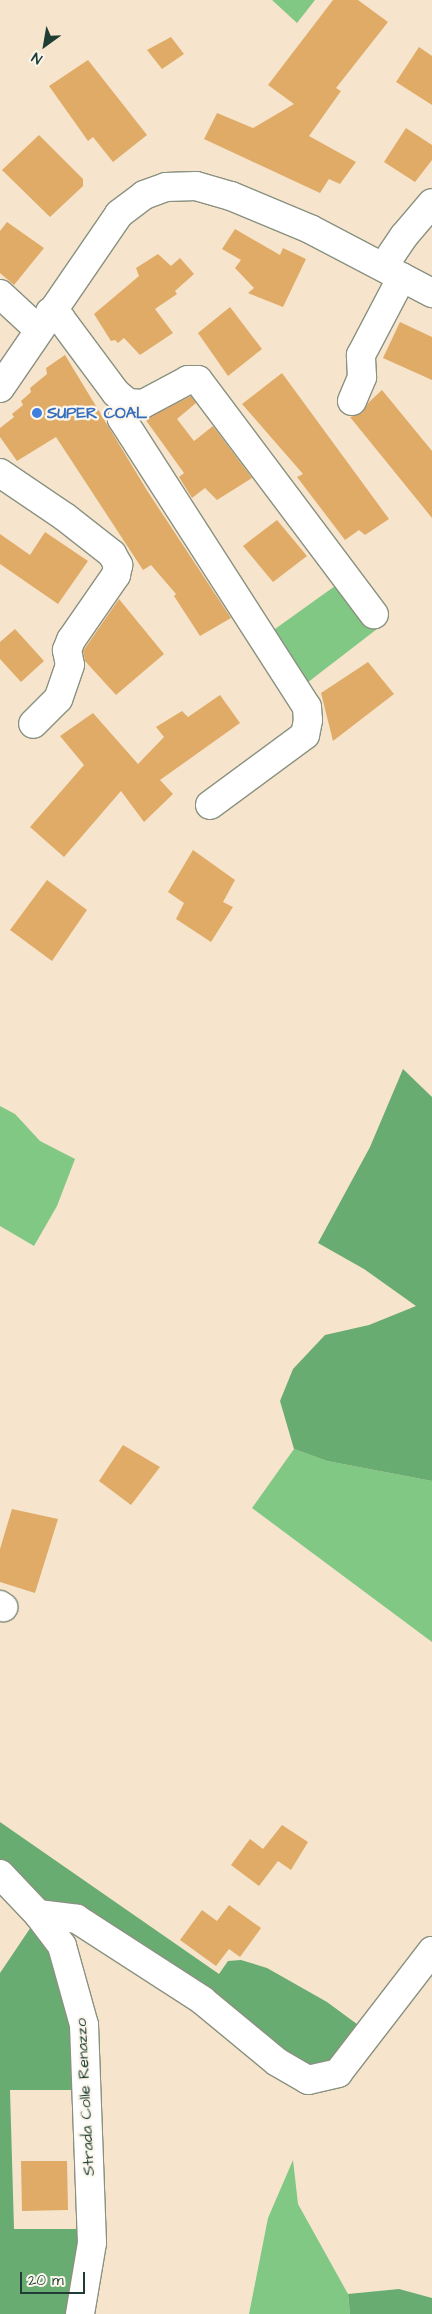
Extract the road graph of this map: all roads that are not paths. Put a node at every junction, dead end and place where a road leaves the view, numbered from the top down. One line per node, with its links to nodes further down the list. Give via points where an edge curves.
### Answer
1 (432, 203): 2 (street, via 404,236)
2 (393, 272): 3 (street); 5 (street, via 310,229 232,196 196,186 178,185 155,190 123,210); 7 (street, via 361,355 362,378)
3 (432, 293)
4 (0, 294): 5 (street)
5 (44, 321): 6 (street); 8 (street, via 61,319 116,393)
6 (0, 388)
7 (352, 401)
8 (128, 403): 10 (street, via 143,404 188,380 198,380); 12 (street, via 122,419 307,707 305,735)
9 (0, 474): 11 (street, via 65,517 112,554 118,565 116,576 71,640 67,650 70,665 58,699)
10 (374, 614)
11 (33, 724)
12 (210, 805)
13 (0, 1874): 14 (street, Strada Colle Renazzo)
14 (38, 1914): 15 (street, via 77,1918 202,2000 277,2062 308,2080 338,2073); 16 (street, Strada Colle Renazzo, via 62,1946 84,2025 92,2243)
15 (432, 1951)
16 (80, 2314)

